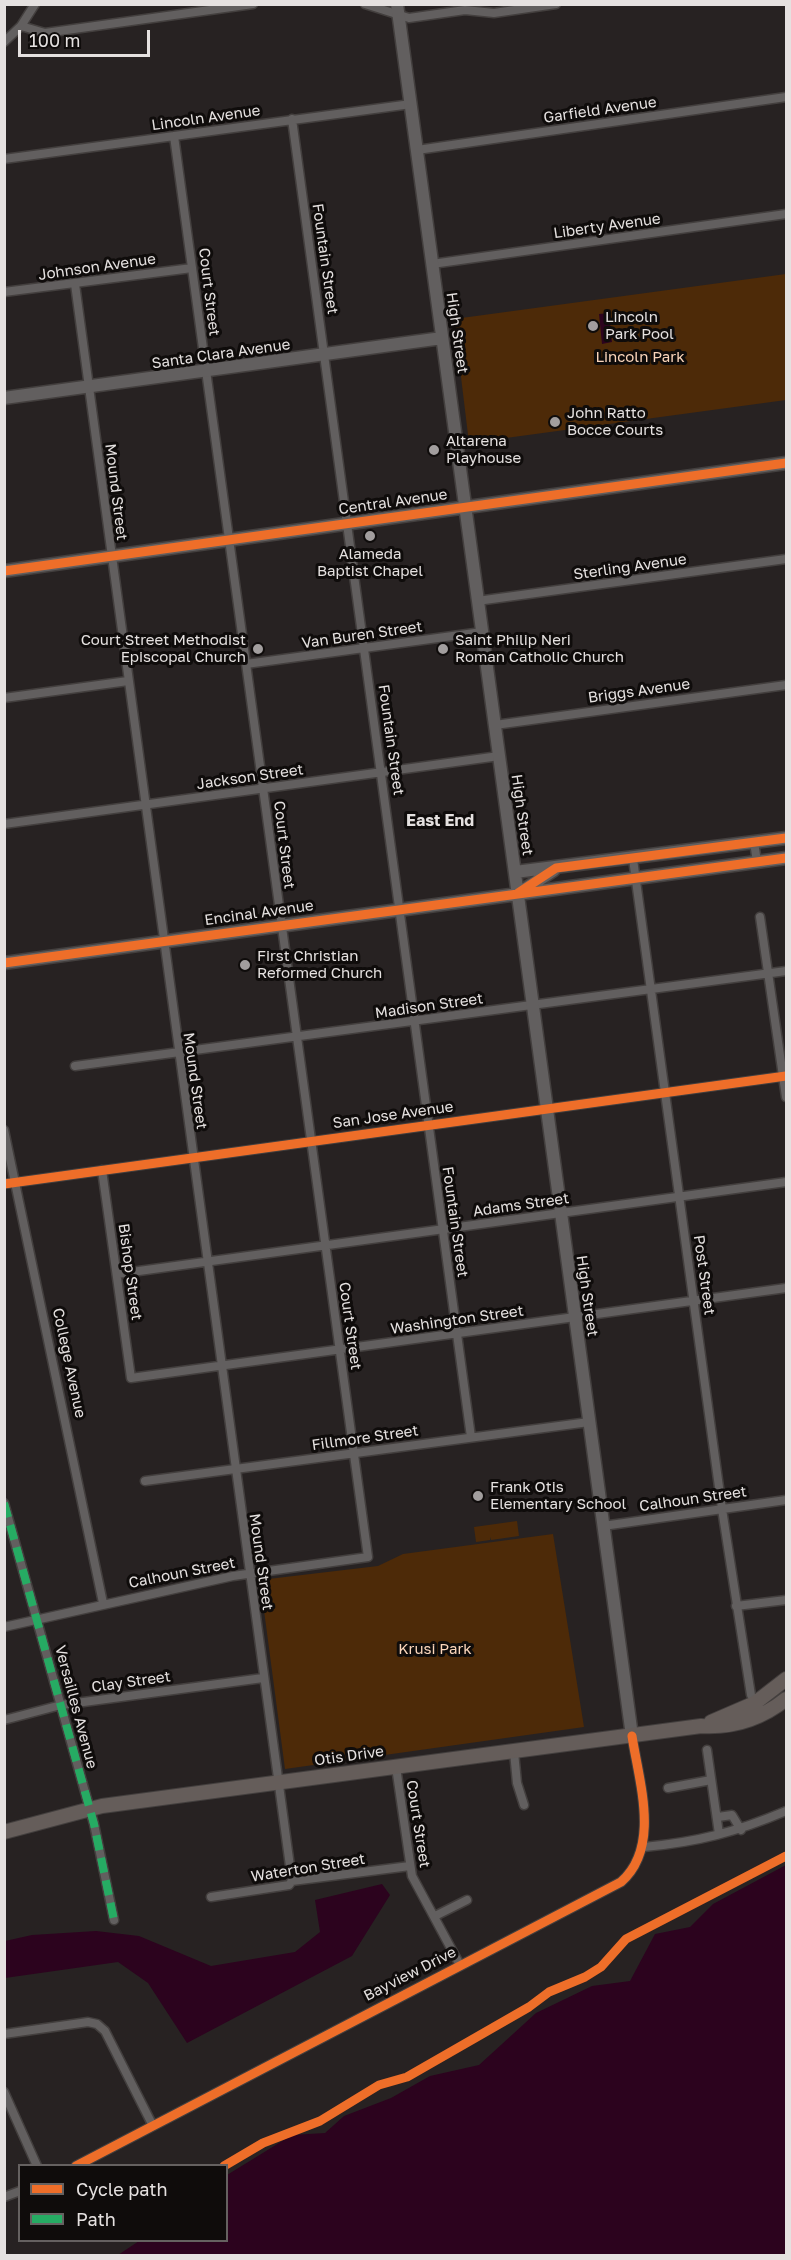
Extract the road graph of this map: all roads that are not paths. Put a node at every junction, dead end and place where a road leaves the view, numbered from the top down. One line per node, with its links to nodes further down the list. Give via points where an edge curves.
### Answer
1 (35, 4): 8 (street)
2 (253, 4): 8 (street, via 45,33)
3 (365, 4): 6 (street)
4 (479, 4): 7 (street)
5 (556, 4): 7 (street, via 494,13)
6 (398, 10): 7 (street, via 411,18); 11 (main road, High Street)
7 (465, 10)
8 (21, 26): 9 (street)
9 (4, 42)
10 (786, 98): 14 (street, Garfield Avenue)
11 (411, 104): 12 (street, Lincoln Avenue); 14 (main road, High Street)
12 (292, 119): 13 (street, Lincoln Avenue); 22 (street, Fountain Street)
13 (174, 136): 15 (street, Lincoln Avenue); 18 (street, Court Street)
14 (417, 150): 17 (main road, High Street)
15 (4, 159)
16 (786, 214): 17 (street, Liberty Avenue)
17 (432, 264): 21 (main road, High Street)
18 (192, 268): 19 (street, Johnson Avenue); 23 (street, Court Street)
19 (75, 284): 20 (street, Johnson Avenue); 24 (street, Mound Street)
20 (4, 292)
21 (442, 338): 22 (main road, Santa Clara Avenue); 27 (main road, High Street)
22 (324, 355): 23 (main road, Santa Clara Avenue); 28 (street, Fountain Street)
23 (206, 371): 24 (main road, Santa Clara Avenue); 29 (street, Court Street)
24 (88, 387): 25 (main road, Santa Clara Avenue); 30 (street, Mound Street)
25 (4, 398)
26 (786, 463): 27 (main road, Central Avenue)
27 (465, 507): 28 (main road, Central Avenue); 33 (main road, High Street)
28 (347, 524): 29 (main road, Central Avenue); 35 (street, Fountain Street)
29 (228, 540): 30 (main road, Central Avenue); 36 (street, Court Street)
30 (111, 556): 32 (main road, Central Avenue); 37 (street, Mound Street)
31 (786, 559): 33 (street, Sterling Avenue)
32 (4, 571)
33 (477, 601): 34 (main road, High Street)
34 (482, 632): 35 (street, Van Buren Street); 40 (main road, High Street)
35 (364, 648): 36 (street, Van Buren Street); 42 (street, Fountain Street)
36 (246, 664): 43 (street, Court Street)
37 (128, 681): 39 (street); 44 (street, Mound Street)
38 (786, 685): 40 (street, Briggs Avenue)
39 (4, 698)
40 (495, 725): 41 (main road, High Street)
41 (499, 756): 42 (street, Jackson Street); 52 (main road, High Street)
42 (381, 772): 43 (street, Jackson Street); 55 (street, Fountain Street)
43 (263, 789): 44 (street, Jackson Street); 57 (street, Court Street)
44 (145, 805): 45 (street, Jackson Street); 58 (street, Mound Street)
45 (4, 824)
46 (786, 838): 47 (main road, Encinal Avenue)
47 (754, 842): 49 (main road, Encinal Avenue); 50 (street)
48 (786, 858): 50 (main road, Encinal Avenue)
49 (633, 859): 51 (main road, Encinal Avenue); 53 (street, Post Street)
50 (757, 862): 53 (main road, Encinal Avenue)
51 (556, 868): 52 (main road, Encinal Avenue); 54 (main road, Encinal Avenue)
52 (514, 872): 54 (main road, High Street)
53 (636, 879): 54 (main road, Encinal Avenue); 62 (street, Post Street)
54 (518, 893): 55 (main road, Encinal Avenue); 63 (main road, High Street)
55 (400, 909): 57 (main road, Encinal Avenue); 64 (street, Fountain Street)
56 (760, 917): 61 (street)
57 (281, 925): 58 (main road, Encinal Avenue); 65 (street, Court Street)
58 (163, 941): 59 (main road, Encinal Avenue); 66 (street, Mound Street)
59 (4, 963)
60 (786, 970): 61 (street, Madison Street)
61 (769, 973): 62 (street, Madison Street); 68 (street)
62 (652, 988): 63 (street, Madison Street); 69 (street, Post Street)
63 (533, 1005): 64 (street, Madison Street); 71 (main road, High Street)
64 (415, 1022): 65 (street, Madison Street); 72 (street, Fountain Street)
65 (296, 1038): 66 (street, Madison Street); 74 (street, Court Street)
66 (178, 1053): 67 (street, Madison Street); 75 (street, Mound Street)
67 (75, 1066)
68 (785, 1076): 69 (street, San Jose Avenue); 70 (street)
69 (665, 1093): 71 (street, San Jose Avenue); 80 (street, Post Street)
70 (786, 1096)
71 (547, 1108): 72 (street, San Jose Avenue); 81 (main road, High Street)
72 (429, 1125): 74 (street, San Jose Avenue); 82 (street, Fountain Street)
73 (4, 1130): 77 (street, College Avenue)
74 (311, 1142): 75 (street, San Jose Avenue); 83 (street, Court Street)
75 (192, 1158): 76 (street, San Jose Avenue); 84 (street, Mound Street)
76 (102, 1170): 77 (street, San Jose Avenue); 85 (street, Bishop Street)
77 (16, 1182): 79 (street, San Jose Avenue); 105 (street, College Avenue)
78 (786, 1182): 80 (street, Adams Street)
79 (4, 1184)
80 (680, 1197): 81 (street, Adams Street); 87 (street, Post Street)
81 (560, 1214): 82 (street, Adams Street); 88 (main road, High Street)
82 (443, 1230): 83 (street, Adams Street); 89 (street, Fountain Street)
83 (325, 1246): 84 (street, Adams Street); 90 (street, Court Street)
84 (207, 1262): 85 (street, Adams Street); 91 (street, Mound Street)
85 (117, 1274): 92 (street, Bishop Street)
86 (786, 1288): 87 (street, Washington Street)
87 (694, 1300): 88 (street, Washington Street); 100 (street, Post Street)
88 (575, 1318): 89 (street, Washington Street); 93 (main road, High Street)
89 (457, 1333): 90 (street, Washington Street); 94 (street, Fountain Street)
90 (339, 1349): 91 (street, Washington Street); 95 (street, Court Street)
91 (220, 1366): 92 (street, Washington Street); 96 (street, Mound Street)
92 (131, 1378)
93 (589, 1422): 94 (street, Fillmore Street); 101 (main road, High Street)
94 (471, 1437): 95 (street, Fillmore Street)
95 (354, 1453): 96 (street, Fillmore Street); 102 (street, Court Street)
96 (235, 1470): 97 (street, Fillmore Street); 103 (street, Mound Street)
97 (145, 1481)
98 (786, 1500): 100 (street, Calhoun Street)
99 (4, 1503): 107 (street, Versailles Avenue)
100 (722, 1509): 101 (street, Calhoun Street); 106 (street, Post Street)
101 (603, 1526): 116 (main road, High Street)
102 (368, 1557): 103 (street, Calhoun Street)
103 (249, 1574): 105 (street, Calhoun Street); 109 (street, Mound Street)
104 (786, 1600): 106 (street)
105 (103, 1603): 107 (street, Calhoun Street)
106 (736, 1606): 111 (street, Post Street)
107 (37, 1618): 108 (street, Calhoun Street); 113 (street, Versailles Avenue)
108 (4, 1627)
109 (263, 1678): 113 (street, Clay Street); 121 (street, Mound Street)
110 (786, 1678): 115 (main road, Otis Drive, via 755,1703)
111 (751, 1695)
112 (786, 1699): 115 (main road, Otis Drive, via 747,1721)
113 (61, 1705): 114 (street, Clay Street); 124 (street, Versailles Avenue)
114 (4, 1720)
115 (701, 1726): 116 (main road, Otis Drive)
116 (632, 1736): 118 (main road, Otis Drive); 130 (street, Bayview Drive)
117 (707, 1750): 120 (street)
118 (514, 1752): 119 (main road, Otis Drive); 123 (street)
119 (396, 1767): 121 (main road, Otis Drive); 131 (street, Court Street)
120 (711, 1780): 122 (street); 126 (street)
121 (277, 1782): 124 (main road, Otis Drive); 132 (street, Mound Street)
122 (668, 1788)
123 (524, 1805)
124 (90, 1809): 128 (main road, Otis Drive); 136 (street, Versailles Avenue)
125 (786, 1811): 127 (street)
126 (718, 1817): 127 (street, via 732,1815); 129 (street)
127 (741, 1830): 129 (street)
128 (4, 1832)
129 (719, 1834): 130 (street, via 693,1842)
130 (644, 1847): 137 (street, Bayview Drive, via 632,1872 621,1882)
131 (410, 1866): 132 (street, Waterton Street); 135 (street, Court Street, via 416,1886)
132 (292, 1881): 133 (street, Waterton Street, via 289,1885)
133 (211, 1897)
134 (467, 1900): 135 (street)
135 (435, 1916): 137 (street, Court Street)
136 (114, 1920)
137 (460, 1965): 140 (street, Bayview Drive)
138 (4, 2034): 140 (street, via 97,2024 105,2031)
139 (4, 2092): 141 (street)
140 (153, 2126): 142 (street, Bayview Drive)
141 (36, 2164)
142 (80, 2164)

